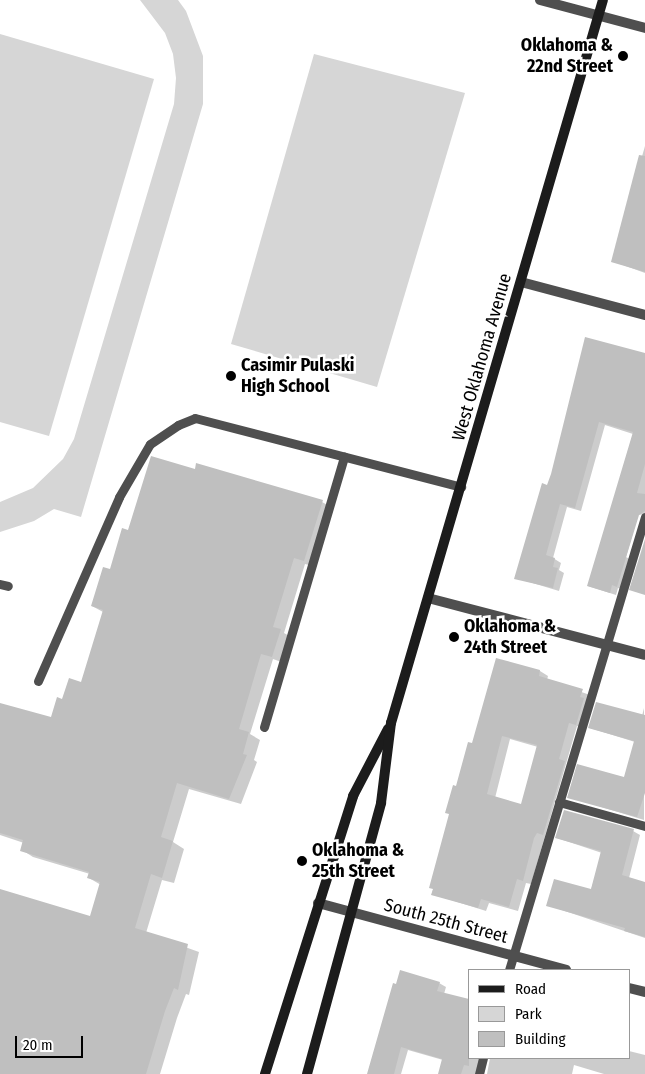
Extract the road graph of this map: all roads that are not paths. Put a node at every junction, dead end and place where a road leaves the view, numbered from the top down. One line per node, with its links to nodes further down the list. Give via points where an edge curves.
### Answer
1 (540, 0): 3 (street)
2 (603, 0): 3 (main road, West Oklahoma Avenue)
3 (598, 16): 4 (street); 5 (main road, West Oklahoma Avenue)
4 (645, 28)
5 (521, 282): 6 (street); 8 (main road, West Oklahoma Avenue)
6 (645, 315)
7 (344, 457): 8 (lane); 13 (lane, via 195,418 150,444 119,497); 15 (lane)
8 (461, 487): 10 (main road, West Oklahoma Avenue)
9 (645, 517): 11 (lane)
10 (428, 598): 11 (street); 14 (main road, West Oklahoma Avenue)
11 (606, 645): 12 (street); 16 (lane)
12 (645, 655)
13 (38, 681)
14 (391, 723): 18 (main road, West Oklahoma Avenue, via 353,796); 19 (main road, West Oklahoma Avenue, via 382,803)
15 (264, 727)
16 (559, 802): 17 (lane); 20 (lane)
17 (645, 826)
18 (318, 903): 19 (street, South 25th Street); 26 (main road, West Oklahoma Avenue)
19 (350, 912): 20 (street, South 25th Street); 27 (main road, West Oklahoma Avenue)
20 (513, 955): 21 (lane); 22 (street, South 25th Street)
21 (509, 969)
22 (562, 969)
23 (630, 988): 24 (street)
24 (645, 992)
25 (483, 1059): 28 (lane)
26 (265, 1074)
27 (307, 1074)
28 (479, 1074)

